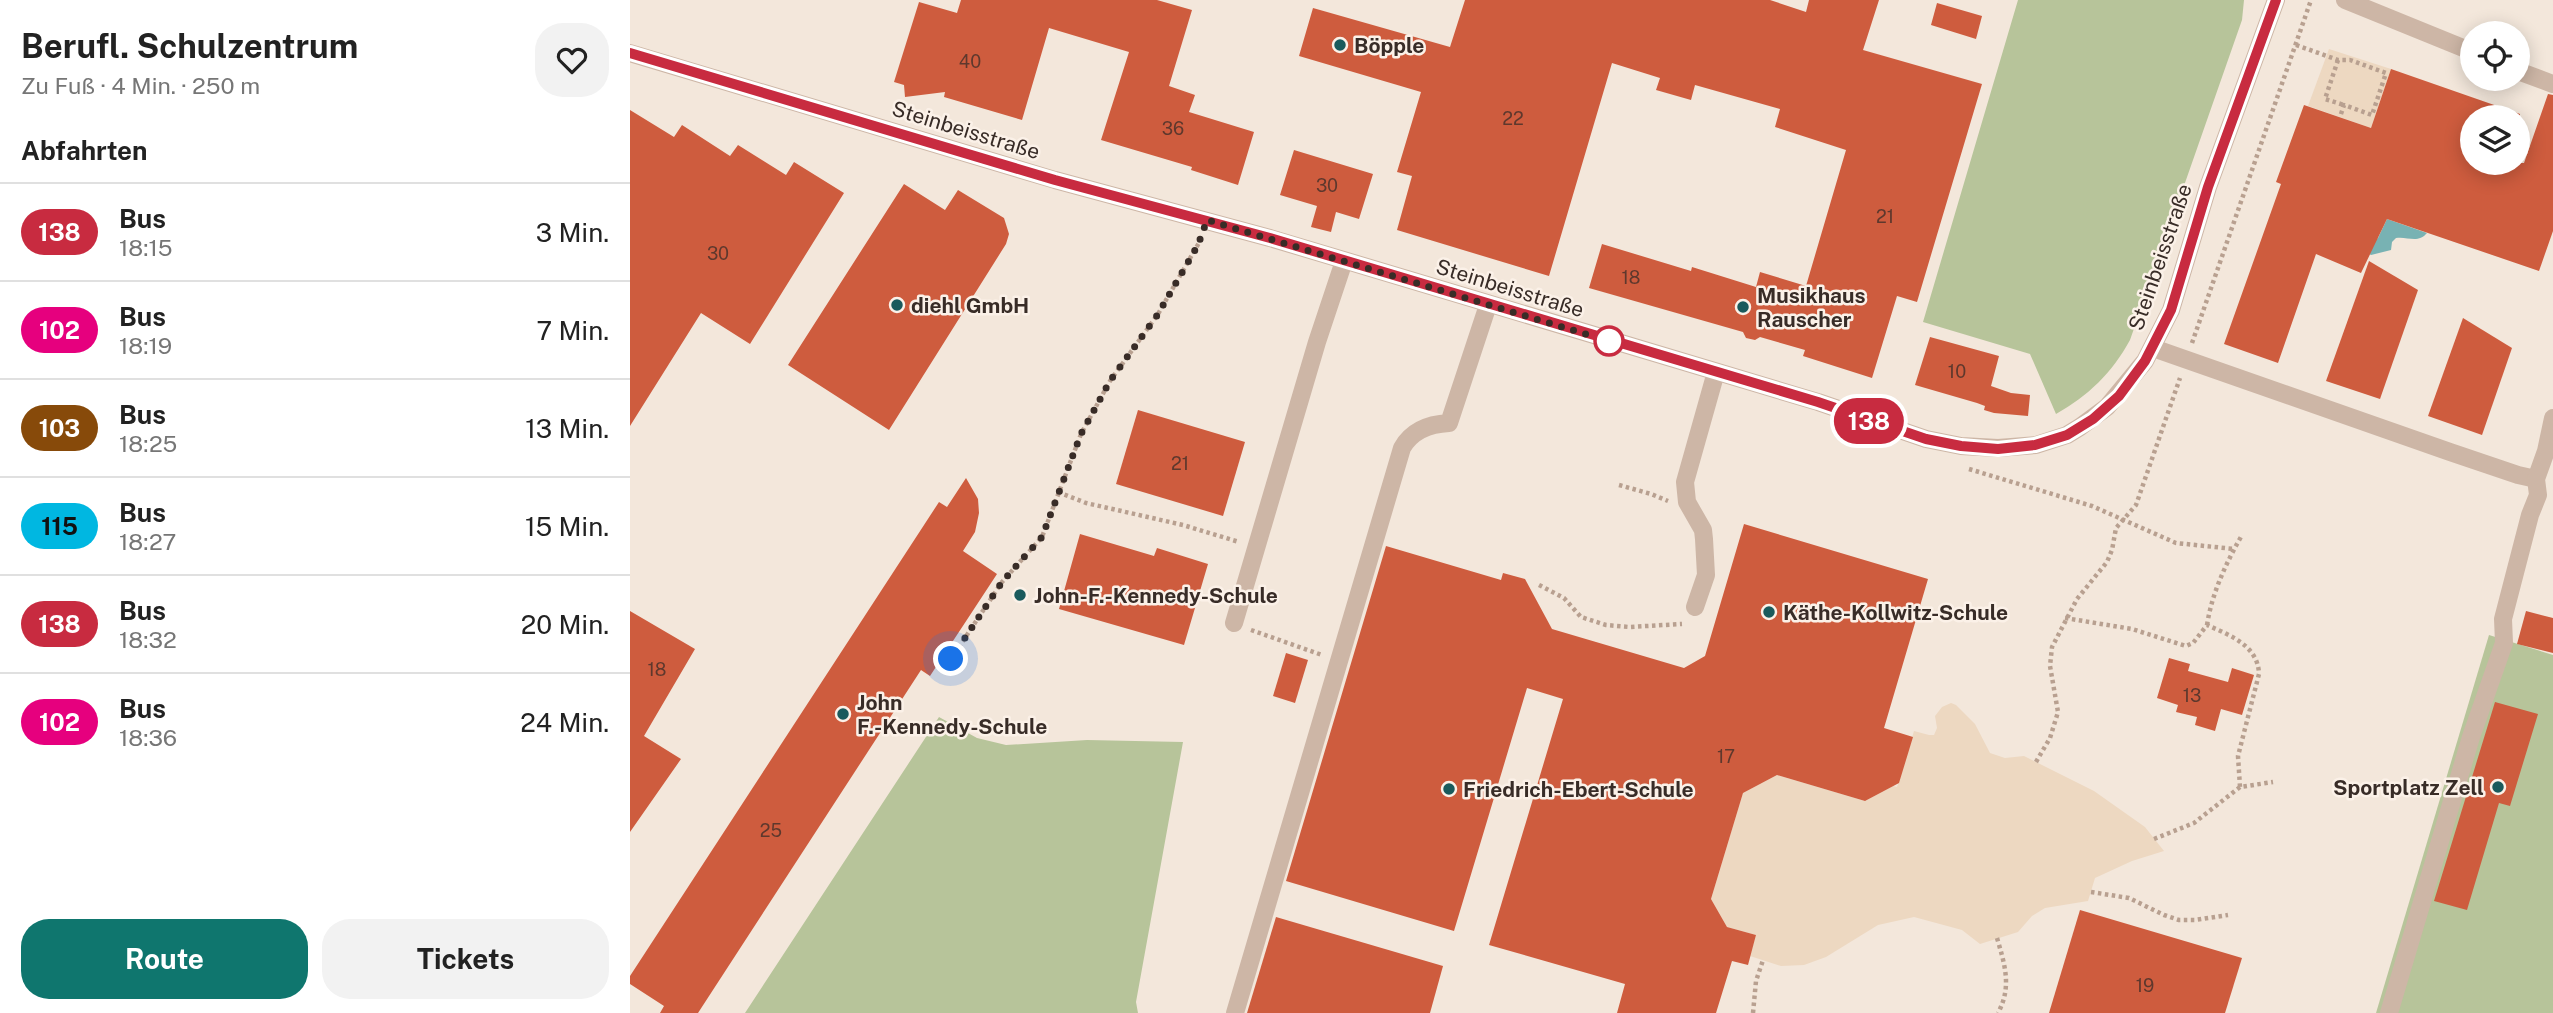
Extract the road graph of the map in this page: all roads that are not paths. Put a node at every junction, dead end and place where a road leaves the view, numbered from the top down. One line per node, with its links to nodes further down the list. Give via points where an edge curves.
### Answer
1 (2276, 0): 9 (street, Steinbeisstraße, via 2208,187 2176,296)
2 (2345, 0): 3 (street)
3 (2460, 47)
4 (630, 53): 7 (street, Steinbeisstraße, via 1067,184)
5 (2530, 75): 6 (street)
6 (2553, 83)
7 (1344, 261): 8 (street, Steinbeisstraße); 15 (street)
8 (1488, 305): 10 (street, Steinbeisstraße); 16 (street, via 1449,424 1424,428 1402,449)
9 (2153, 348): 10 (street, Steinbeisstraße, via 2119,396 2093,419 2067,435 2017,448 1961,446 1926,439); 13 (street)
10 (1716, 372): 14 (street, via 1686,475 1687,502 1704,534 1706,570)
11 (2553, 418): 12 (street)
12 (2550, 452): 13 (street)
13 (2536, 479): 17 (street, via 2538,495 2503,619 2504,643 2471,737)
14 (1695, 607)
15 (1234, 623)
16 (1235, 1013)
17 (2389, 1013)

